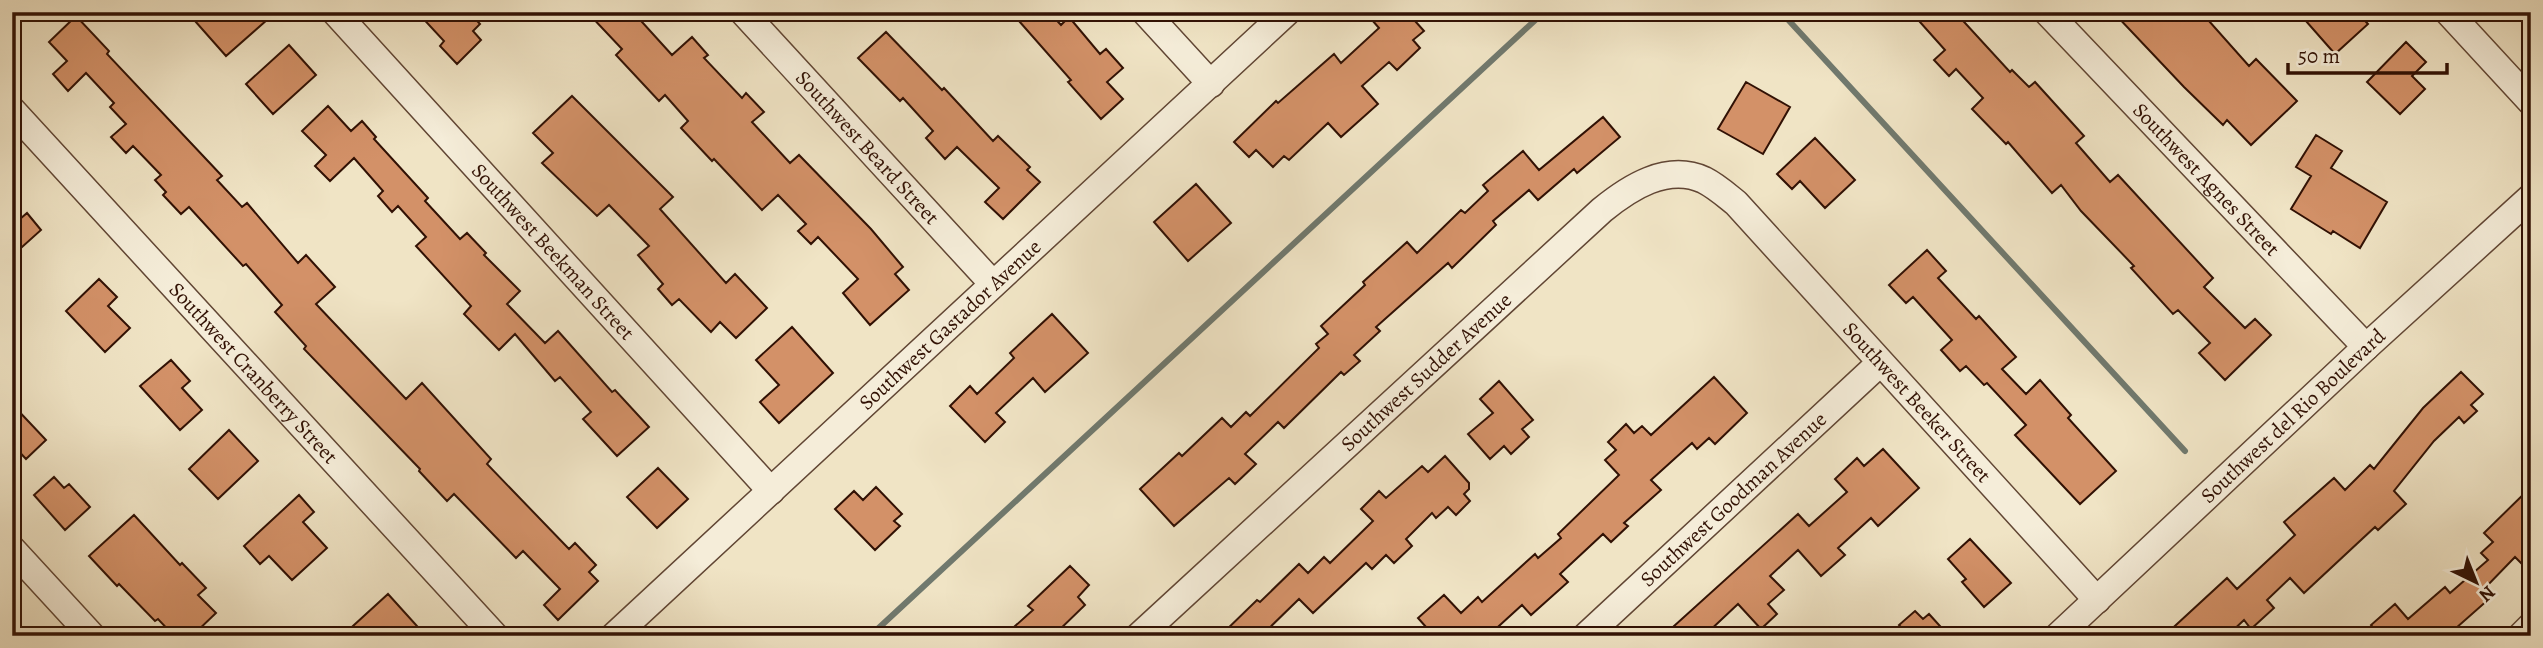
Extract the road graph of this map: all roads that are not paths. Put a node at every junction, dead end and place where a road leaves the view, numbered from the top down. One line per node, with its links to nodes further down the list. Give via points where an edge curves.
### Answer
1 (335, 12): 15 (street, Southwest Beekman Street)
2 (743, 12): 12 (street, Southwest Beard Street)
3 (1145, 12): 7 (street)
4 (1287, 12): 7 (street, Southwest Gastador Avenue)
5 (2047, 12): 13 (street, Southwest Agnes Street)
6 (2448, 12): 8 (street)
7 (1211, 84): 12 (street, Southwest Gastador Avenue)
8 (2531, 102)
9 (12, 110): 20 (street, Southwest Cranberry Street)
10 (2531, 197): 13 (street, Southwest del Rio Boulevard)
11 (1736, 203): 14 (street, Southwest Beeker Street); 22 (street, Southwest Sudder Avenue, via 1702,179 1679,176 1659,177 1623,192)
12 (993, 284): 15 (street, Southwest Gastador Avenue)
13 (2366, 347): 17 (street, Southwest del Rio Boulevard)
14 (1880, 363): 17 (street, Southwest Beeker Street); 23 (street, Southwest Goodman Avenue)
15 (771, 491): 21 (street, Southwest Gastador Avenue)
16 (12, 549): 19 (street)
17 (2097, 600): 24 (street, Southwest del Rio Boulevard)
18 (2531, 626): 25 (street)
19 (92, 636)
20 (495, 636)
21 (614, 636)
22 (1139, 636)
23 (1586, 636)
24 (2058, 636)
25 (2521, 636)

